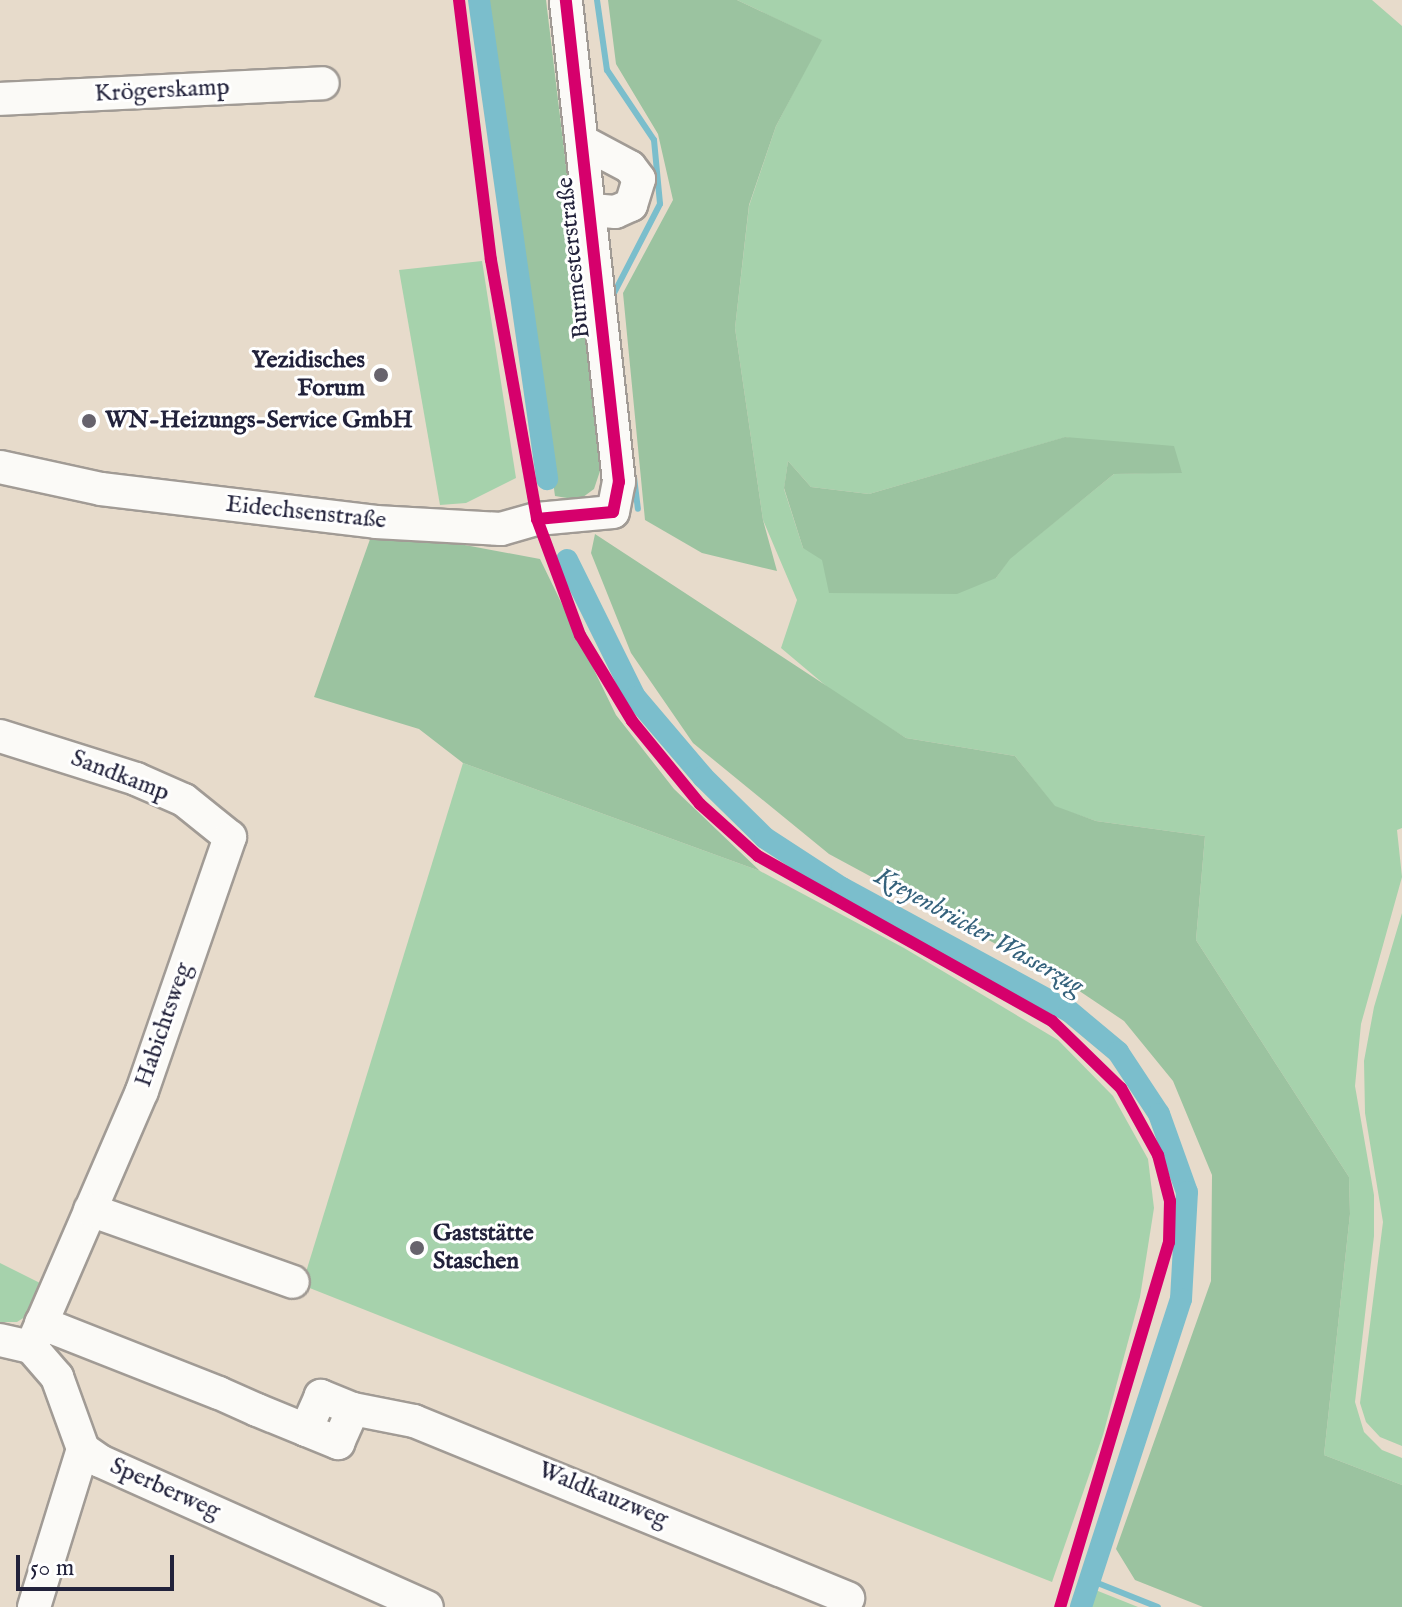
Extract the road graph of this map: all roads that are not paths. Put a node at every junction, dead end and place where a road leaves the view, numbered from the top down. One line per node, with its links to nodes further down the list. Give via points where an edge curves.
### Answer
1 (566, 0): 4 (street, Burmesterstraße)
2 (323, 83): 3 (street, Krögerskamp)
3 (0, 99)
4 (583, 142): 5 (street, Burmesterstraße); 5 (street, Burmesterstraße, via 630,167 639,179 631,205 615,212)
5 (592, 210): 7 (street, Burmesterstraße, via 619,482)
6 (0, 467): 7 (street, Eidechsenstraße, via 101,489 376,522 501,529 537,519)
7 (613, 512)
8 (0, 736): 9 (street, Sandkamp, via 90,763 184,800)
9 (230, 837): 10 (street, Habichtsweg, via 142,1091)
10 (90, 1210): 11 (street); 12 (street, Habichtsweg)
11 (293, 1282)
12 (36, 1335): 13 (street); 14 (street, Sperberweg, via 68,1399); 15 (street, Waldkauzweg, via 338,1443 353,1409 414,1421)
13 (0, 1340)
14 (83, 1449): 16 (street); 17 (street, Sperberweg)
15 (856, 1604)
16 (34, 1607)
17 (427, 1607)

